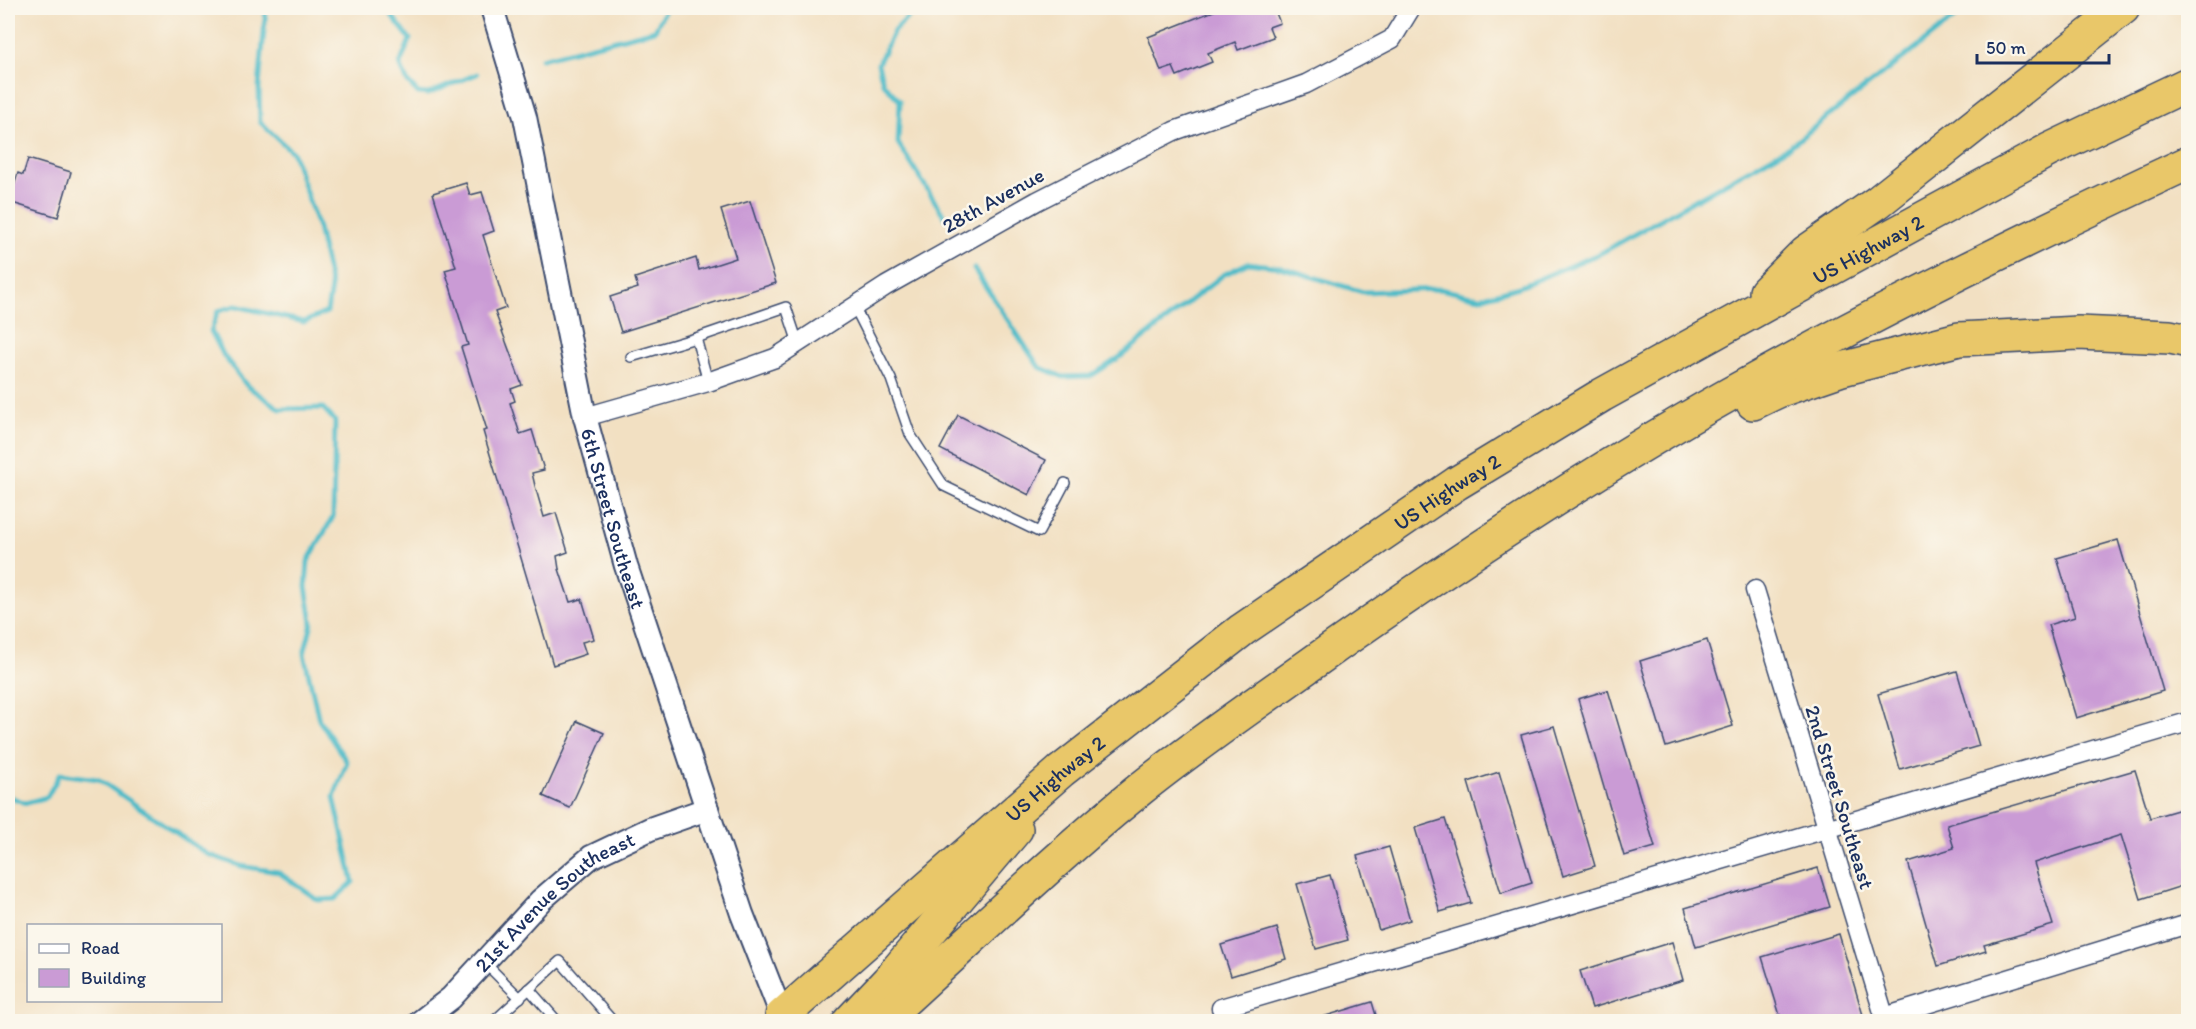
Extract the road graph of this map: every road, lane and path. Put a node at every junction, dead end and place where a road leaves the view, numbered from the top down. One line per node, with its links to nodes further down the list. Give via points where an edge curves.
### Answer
1 (492, 8): 13 (street, 6th Street Southeast, via 525,117)
2 (1411, 8): 6 (street, 28th Avenue, via 1392,39 1306,84 1174,131 1037,201)
3 (2122, 8): 7 (highway, via 1878,202 1806,252)
4 (2188, 84): 7 (highway, US Highway 2, via 2049,150)
5 (2188, 163): 14 (highway, via 2060,223 1829,341)
6 (854, 305): 10 (street, 28th Avenue); 15 (lane, via 891,379 910,434 944,486 1039,532)
7 (1740, 318): 18 (highway, US Highway 2, via 1457,483 1242,630)
8 (696, 338): 10 (lane, via 786,307); 11 (lane); 12 (lane)
9 (2188, 341): 14 (highway, via 2078,333 1959,339 1842,369 1778,391)
10 (798, 343): 12 (street, 28th Avenue, via 775,358)
11 (631, 357)
12 (708, 382): 13 (street, 28th Avenue)
13 (585, 417): 19 (street, 6th Street Southeast, via 626,566)
14 (1590, 477): 33 (highway, via 1387,610 1141,788 1018,894)
15 (1065, 483)
16 (1755, 590): 20 (street, 2nd Street Southeast)
17 (2188, 722): 20 (street)
18 (1061, 771): 26 (highway, US Highway 2); 32 (highway, via 942,919)
19 (707, 809): 22 (street, 21st Avenue Southeast, via 650,829 591,857 541,900); 26 (street, 6th Street Southeast)
20 (1826, 830): 25 (street); 27 (street, 2nd Street Southeast)
21 (2188, 924): 27 (street)
22 (484, 962): 24 (lane); 28 (street, 21st Avenue Southeast, via 451,998)
23 (529, 989): 24 (lane); 30 (lane); 31 (lane, via 560,961 610,1018)
24 (520, 998): 29 (lane)
25 (1221, 1008)
26 (782, 1016)
27 (1885, 1019)
28 (420, 1022)
29 (493, 1022)
30 (558, 1022)
31 (606, 1022)
32 (849, 1022)
33 (880, 1022)

